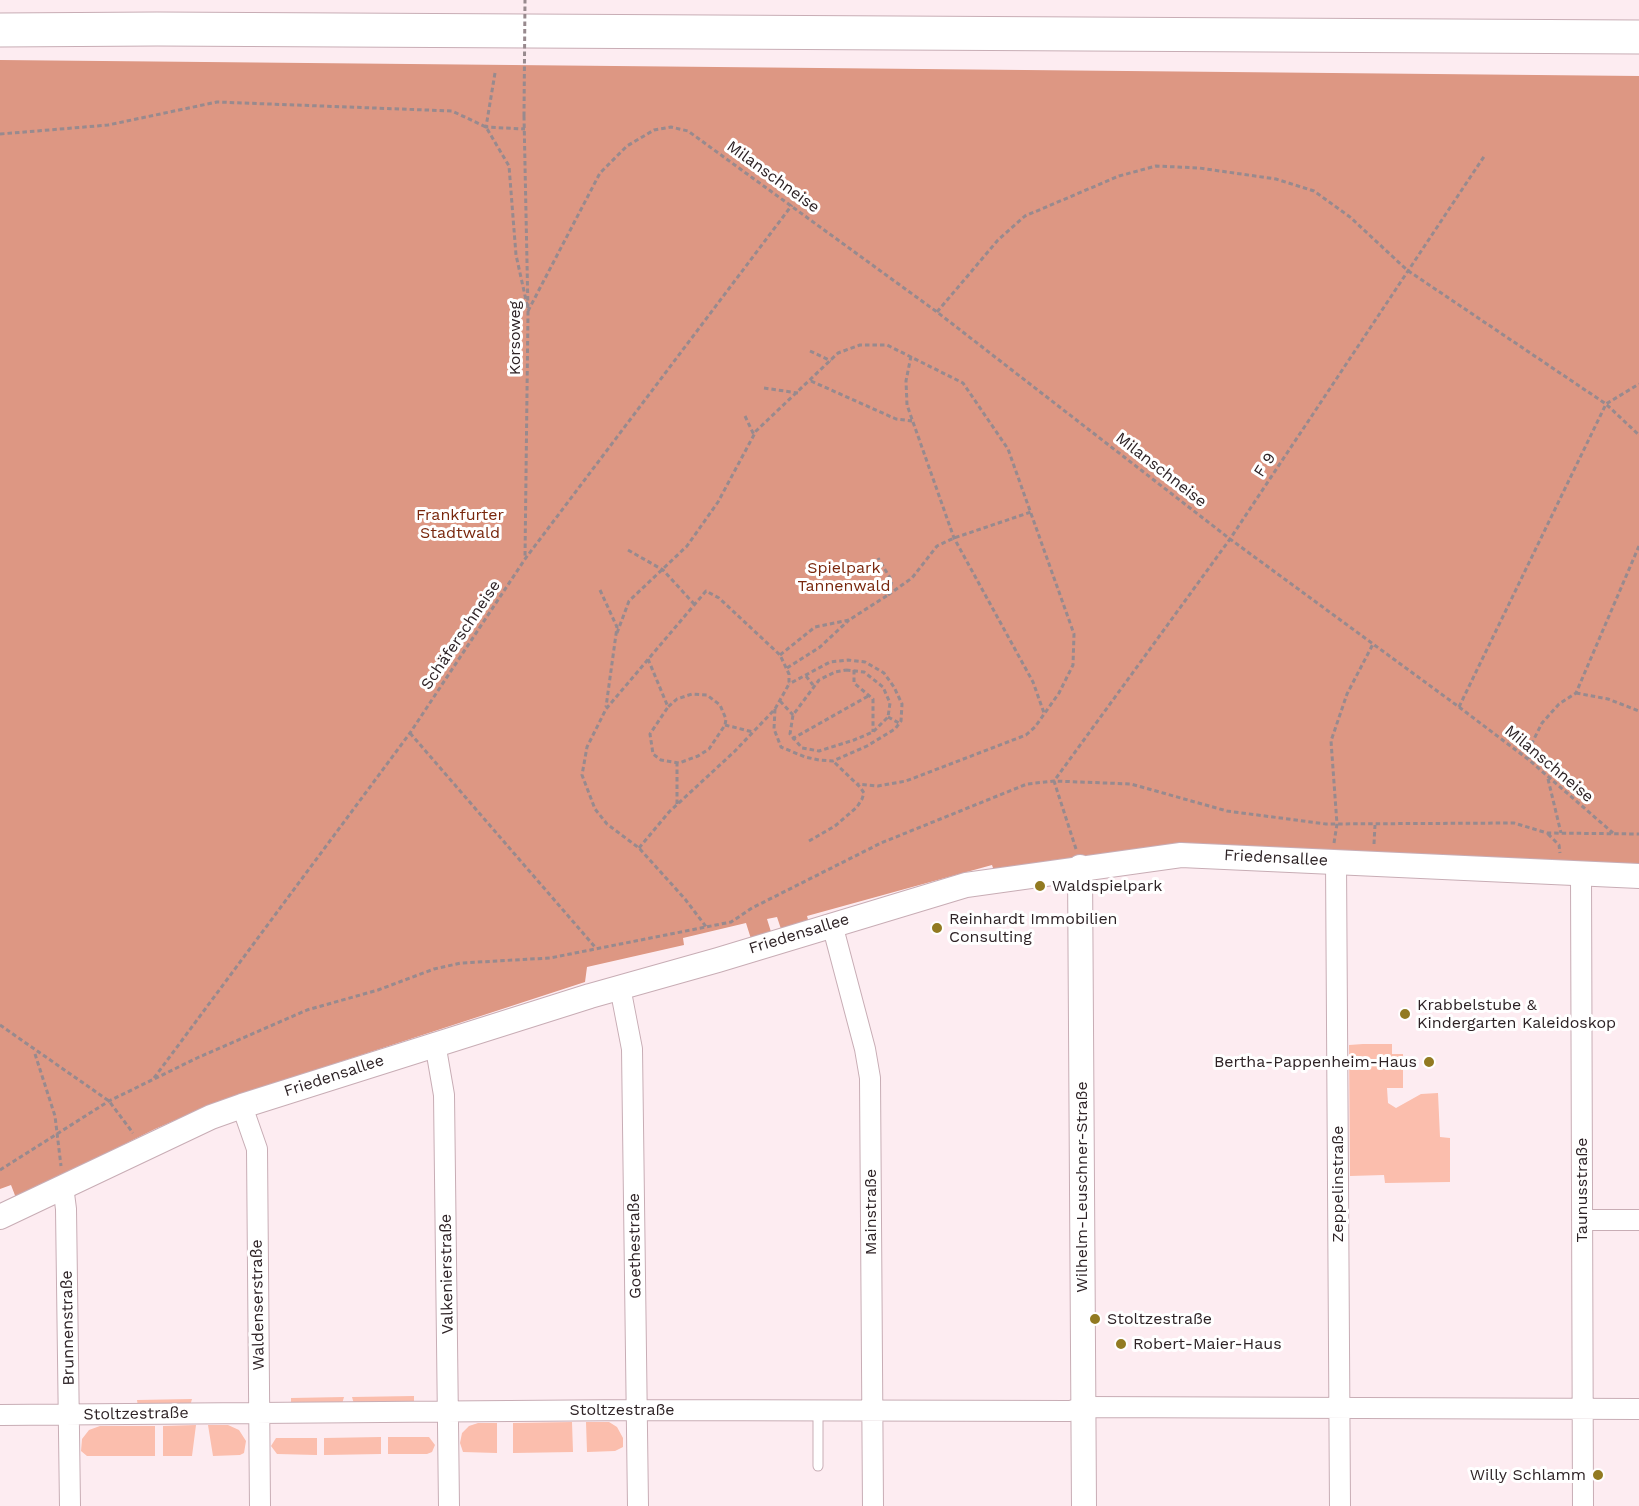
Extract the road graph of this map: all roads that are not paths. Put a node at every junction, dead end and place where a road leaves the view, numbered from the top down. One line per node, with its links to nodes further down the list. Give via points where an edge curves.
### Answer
1 (0, 30): 2 (highway)
2 (1639, 37)
3 (1336, 861): 4 (street, Friedensallee, via 1180,855); 5 (street, Friedensallee); 16 (street, Zeppelinstraße)
4 (1080, 867): 7 (street, Friedensallee, via 966,885); 15 (street, Wilhelm-Leuschner-Straße)
5 (1581, 875): 6 (street, Friedensallee); 13 (street, Taunusstraße)
6 (1639, 876)
7 (832, 924): 8 (street, Friedensallee); 21 (street, Mainstraße, via 869,1067)
8 (620, 987): 9 (street, Friedensallee); 19 (street, Goethestraße, via 632,1049)
9 (435, 1043): 10 (street, Friedensallee); 23 (street, Valkenierstraße, via 444,1095)
10 (242, 1106): 11 (street, Friedensallee); 22 (street, Waldenserstraße, via 256,1149)
11 (63, 1186): 12 (street, Friedensallee); 25 (street, Brunnenstraße)
12 (0, 1217)
13 (1582, 1220): 14 (street); 17 (street, Taunusstraße)
14 (1639, 1220)
15 (1084, 1407): 16 (street, Stoltzestraße); 21 (street, Stoltzestraße, via 1070,1411); 32 (street, Wilhelm-Leuschner-Straße)
16 (1340, 1409): 17 (street, Stoltzestraße); 33 (street, Zeppelinstraße)
17 (1582, 1409): 18 (street, Stoltzestraße); 34 (street, Taunusstraße)
18 (1639, 1409)
19 (637, 1410): 20 (street, Stoltzestraße); 23 (street, Stoltzestraße); 30 (street, Goethestraße)
20 (818, 1411): 21 (street, Stoltzestraße); 26 (lane)
21 (873, 1411): 31 (street, Mainstraße)
22 (259, 1412): 23 (street, Stoltzestraße); 25 (street, Stoltzestraße); 28 (street, Waldenserstraße)
23 (448, 1412): 29 (street, Valkenierstraße)
24 (0, 1415): 25 (street, Stoltzestraße)
25 (69, 1415): 27 (street, Brunnenstraße)
26 (818, 1466)
27 (70, 1506)
28 (260, 1506)
29 (449, 1506)
30 (638, 1506)
31 (873, 1506)
32 (1084, 1506)
33 (1340, 1506)
34 (1582, 1506)

